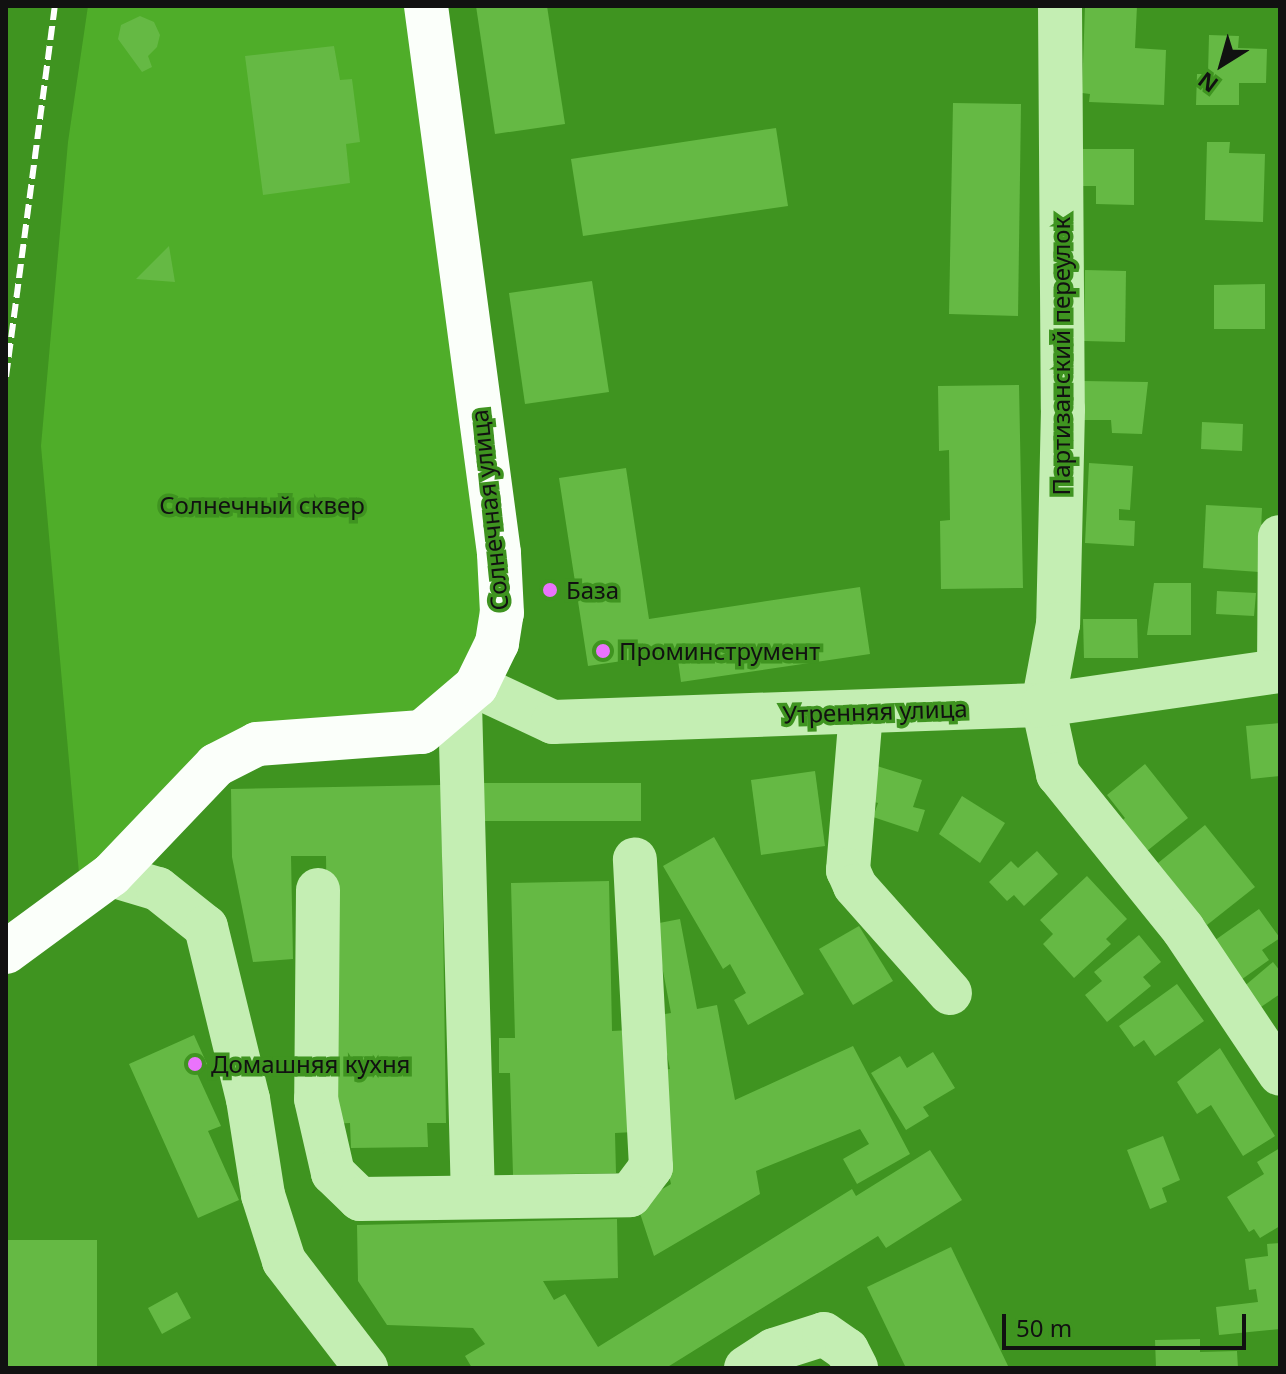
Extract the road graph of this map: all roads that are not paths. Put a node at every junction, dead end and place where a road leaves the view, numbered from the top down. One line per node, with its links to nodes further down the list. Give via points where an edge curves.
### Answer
1 (426, 6): 5 (main road, Солнечная улица, via 499,553 502,613 497,643)
2 (1060, 6): 6 (street, Партизанский переулок, via 1063,409 1058,624)
3 (1280, 537): 4 (street)
4 (1280, 671): 6 (street, Утренняя улица)
5 (468, 695): 7 (street, Утренняя улица, via 553,722); 9 (main road, Солнечная улица, via 422,732 257,744 243,751 216,765); 14 (street)
6 (1043, 705): 7 (street, Утренняя улица); 13 (street, via 1058,774 1183,929)
7 (861, 712): 12 (street, via 848,870 855,886)
8 (635, 859): 14 (street, via 651,1167 630,1195)
9 (111, 875): 11 (main road, Солнечная улица); 15 (street, via 158,889 206,927 248,1099 263,1195 284,1261)
10 (318, 890): 14 (street, via 316,1099 333,1173 360,1199)
11 (6, 952)
12 (950, 993)
13 (1280, 1074)
14 (473, 1194)
15 (366, 1368)
16 (746, 1368): 17 (street, via 774,1350 824,1334 847,1350)
17 (856, 1368)

